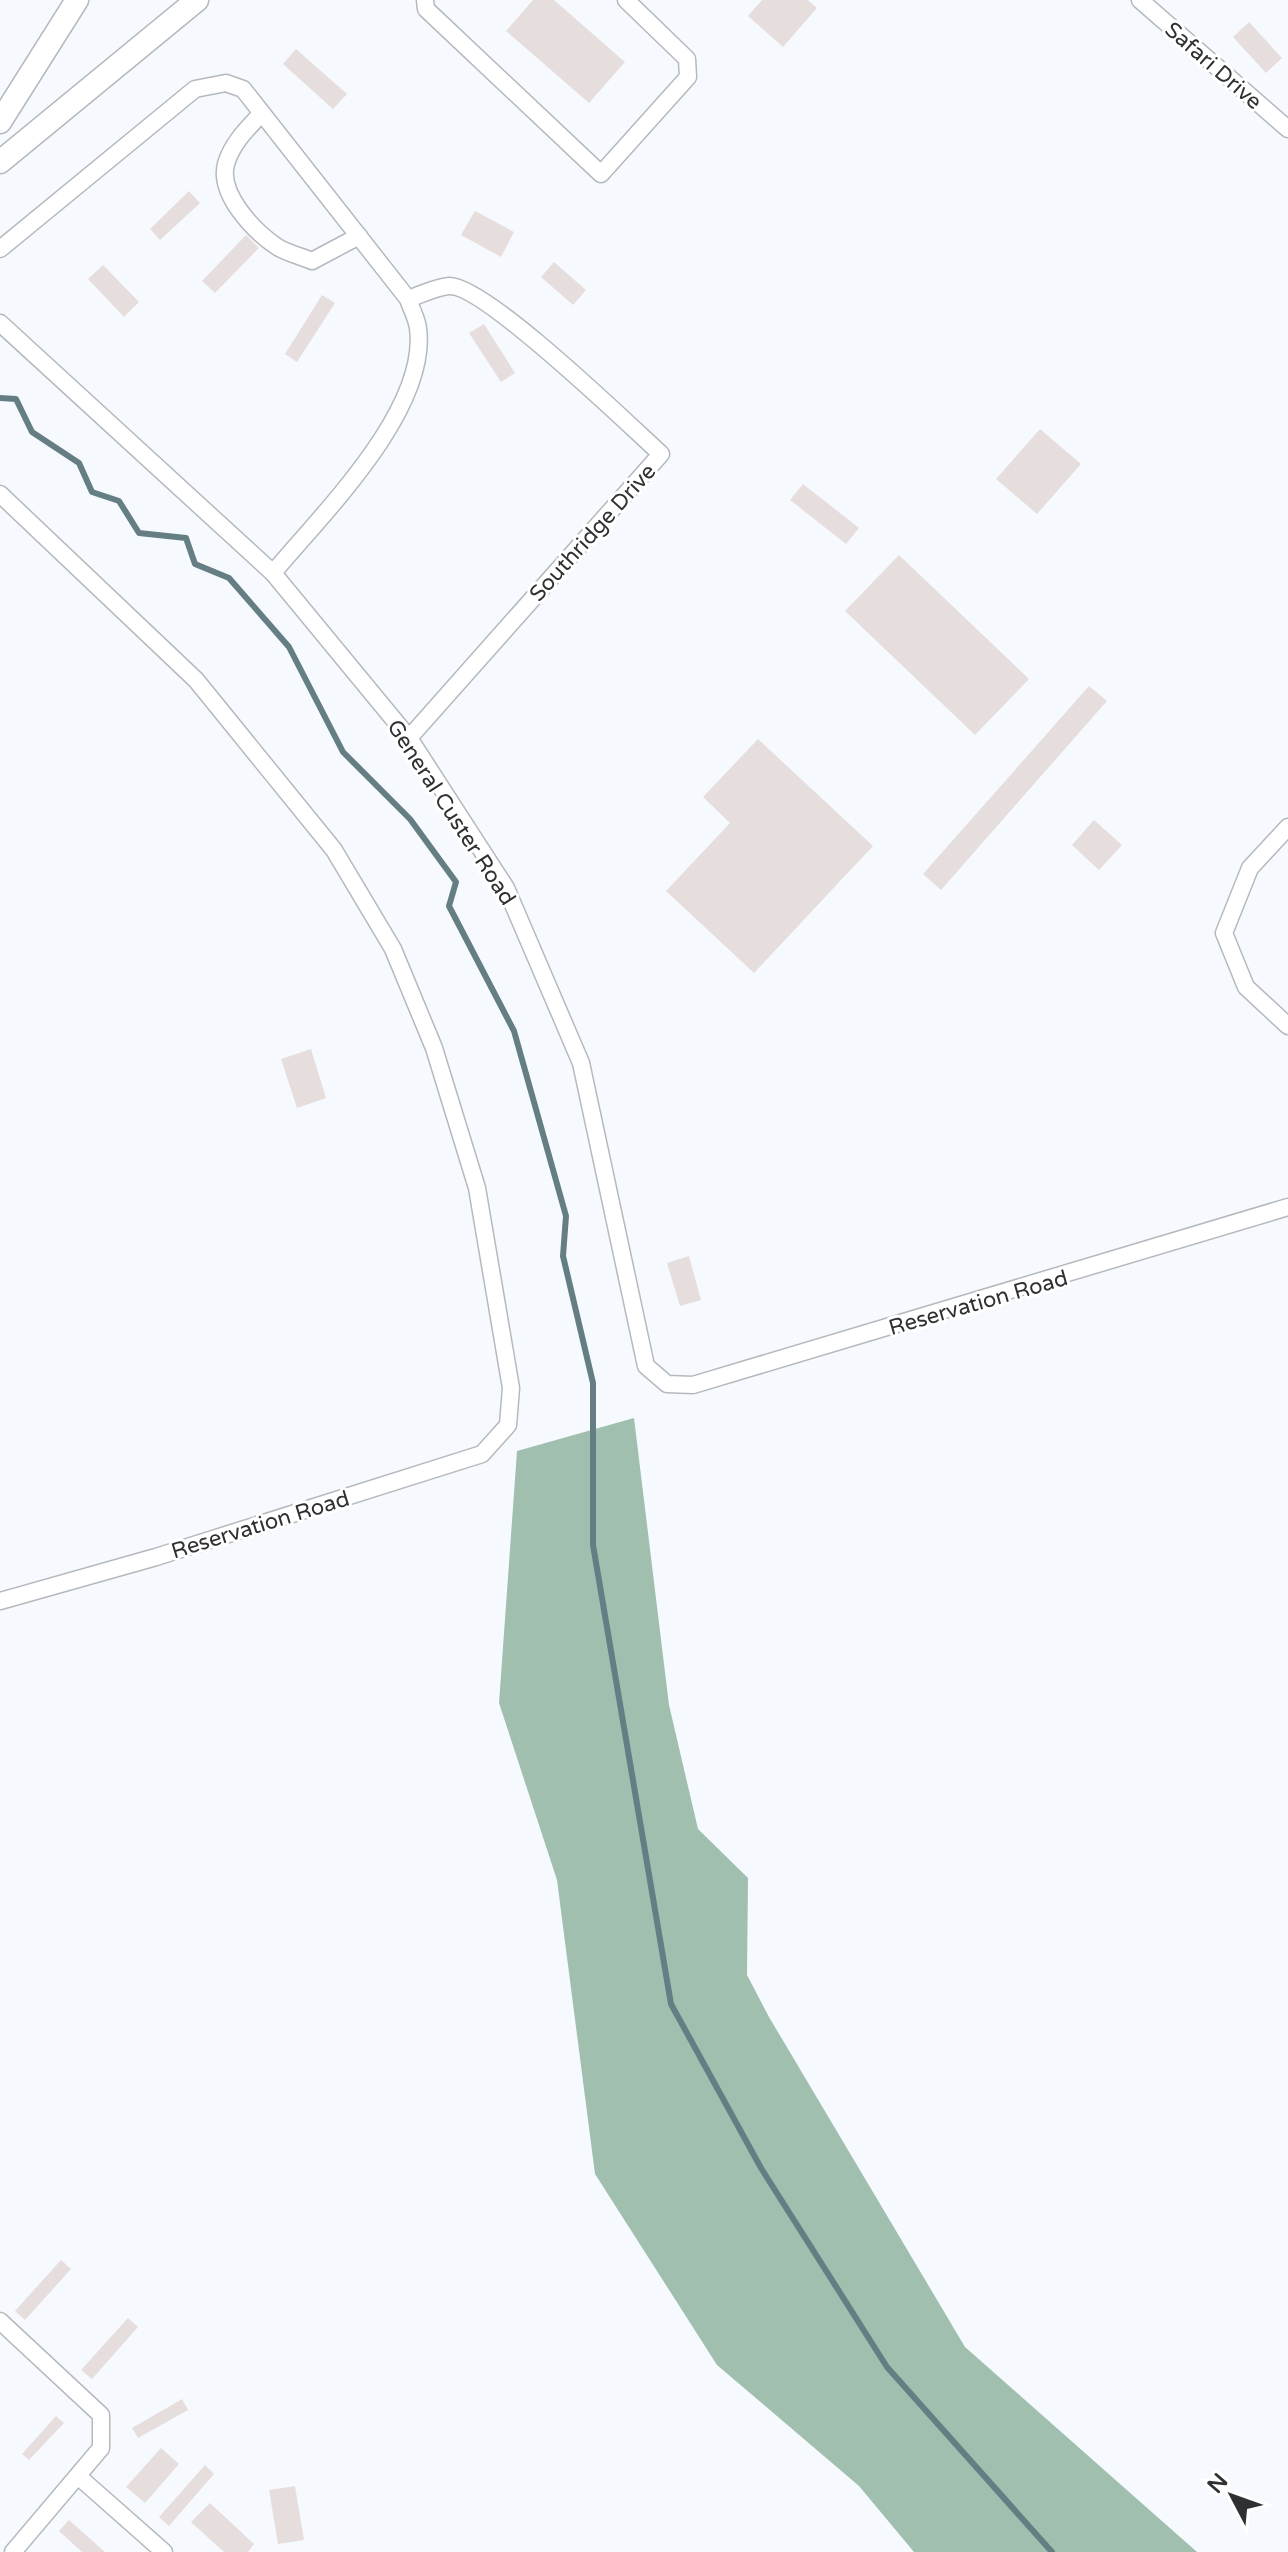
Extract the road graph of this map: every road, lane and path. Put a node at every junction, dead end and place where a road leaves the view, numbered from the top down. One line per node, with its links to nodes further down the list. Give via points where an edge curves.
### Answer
1 (77, 0): 7 (main road)
2 (197, 0): 9 (main road)
3 (425, 0): 4 (street, via 426,9 601,174 688,77 687,59)
4 (626, 0)
5 (1140, 0): 8 (street, Safari Drive)
6 (262, 113): 10 (street); 10 (street, via 239,138 225,166 236,207 277,247 312,261); 11 (street, via 243,89 226,83 195,89)
7 (0, 122)
8 (1288, 129)
9 (0, 162)
10 (359, 236): 12 (street)
11 (0, 249)
12 (408, 299): 15 (street, via 419,328 413,377 381,443); 16 (street, Southridge Drive, via 450,286 470,292 519,328 661,454)
13 (0, 323): 15 (street, General Custer Road)
14 (0, 494): 21 (street, Reservation Road, via 196,680 334,850 393,949 434,1048 477,1188 511,1388 508,1425 482,1454)
15 (273, 573): 16 (street, General Custer Road)
16 (409, 738): 20 (street, General Custer Road, via 506,888 581,1063 646,1366)
17 (1288, 827): 18 (street, via 1250,868 1224,933 1246,987)
18 (1288, 1026)
19 (1288, 1207): 20 (street, Reservation Road, via 693,1385)
20 (667, 1384)
21 (0, 1601)
22 (0, 2321): 23 (street, via 101,2415 101,2448)
23 (79, 2477): 24 (street); 25 (street)
24 (13, 2552)
25 (164, 2552)

